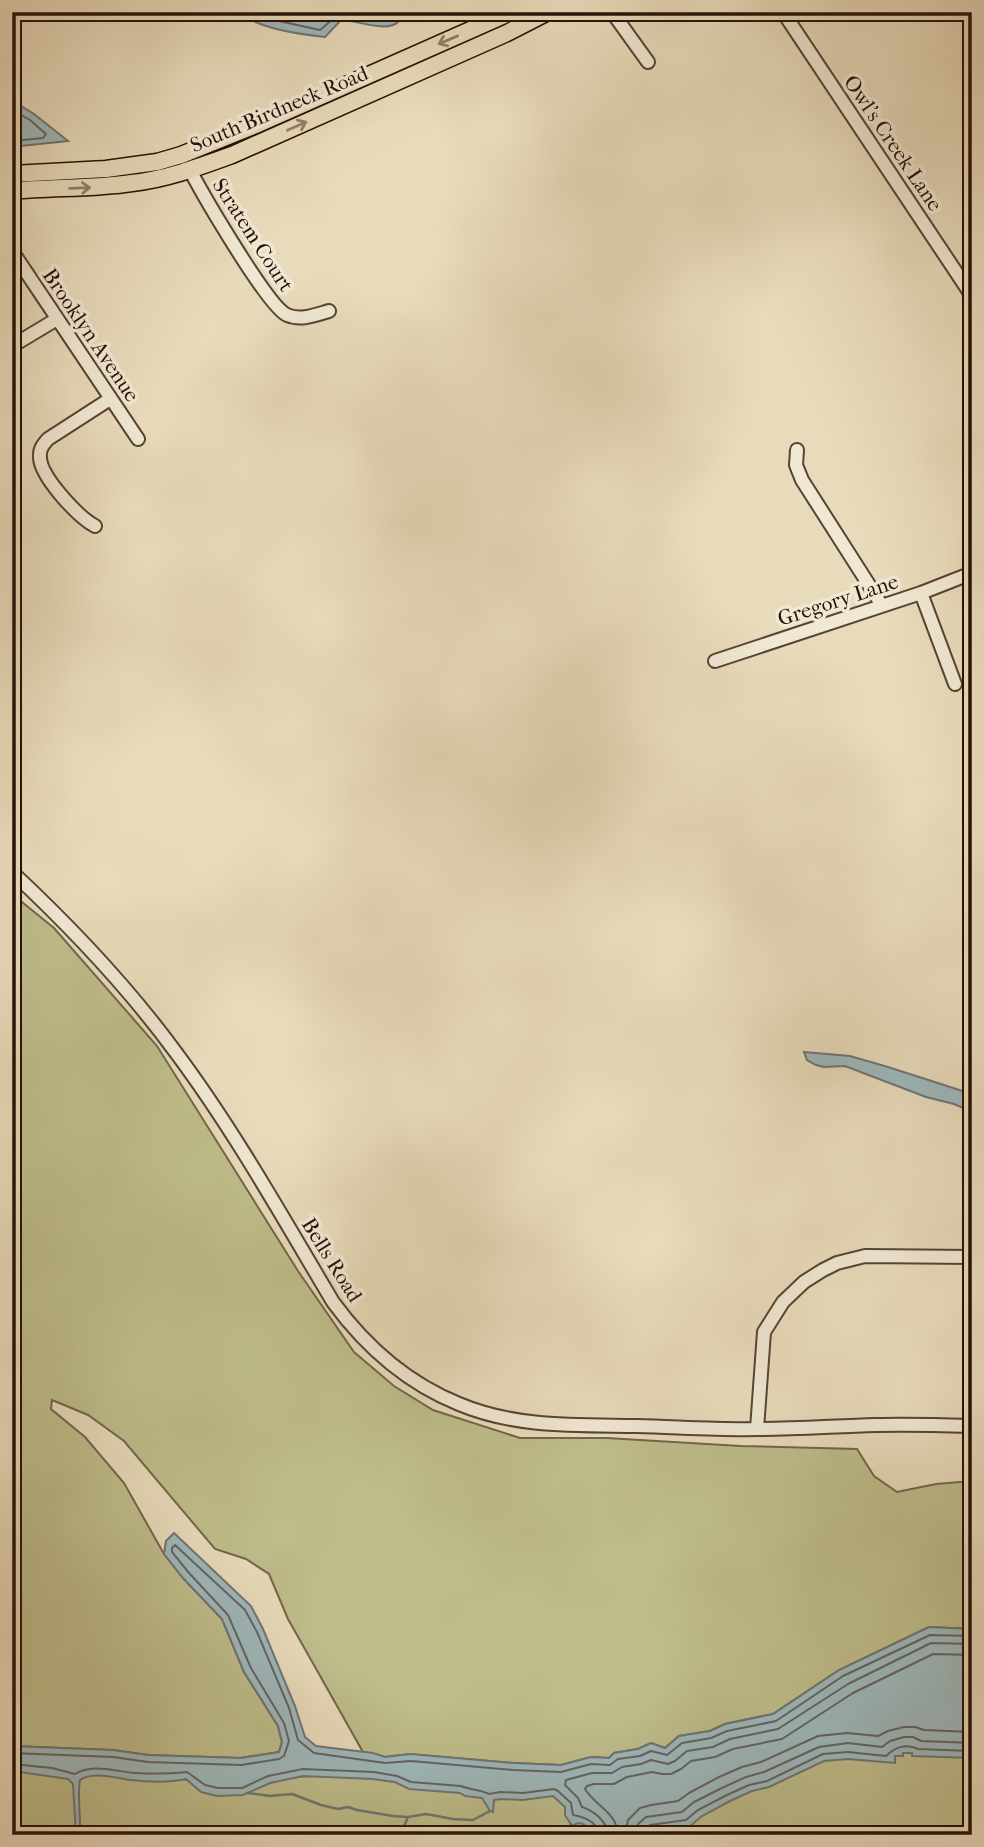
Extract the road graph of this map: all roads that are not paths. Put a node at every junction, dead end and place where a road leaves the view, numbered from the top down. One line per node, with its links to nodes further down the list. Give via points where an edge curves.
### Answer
1 (511, 12): 7 (main road, South Birdneck Road, one-way to 7, via 181,155 118,168)
2 (548, 12): 6 (main road, South Birdneck Road, one-way to 2)
3 (612, 12): 5 (street)
4 (783, 12): 10 (street, Owl's Creek Lane)
5 (648, 62)
6 (190, 170): 8 (main road, South Birdneck Road, one-way to 6, via 93,188); 11 (street, Stratem Court, via 279,310 297,317)
7 (12, 174)
8 (12, 191)
9 (12, 251): 12 (street, Brooklyn Avenue)
10 (972, 296)
11 (329, 311)
12 (57, 319): 13 (street); 14 (street, Brooklyn Avenue)
13 (12, 346)
14 (110, 399): 15 (street, Brooklyn Avenue); 17 (street, via 41,446 45,474)
15 (138, 439)
16 (797, 450): 20 (street, via 802,480)
17 (95, 526)
18 (972, 573): 19 (street, Gregory Lane)
19 (921, 593): 20 (street, Gregory Lane); 22 (street)
20 (881, 607): 21 (street, Gregory Lane)
21 (715, 661)
22 (955, 684)
23 (12, 872): 26 (street, Bells Road, via 85,943 176,1053 234,1137 334,1302 363,1339 394,1367 460,1405 519,1422)
24 (972, 1257): 26 (street, via 865,1256 837,1263 804,1282 783,1302 764,1332)
25 (972, 1426): 26 (street, Bells Road)
26 (757, 1429)

